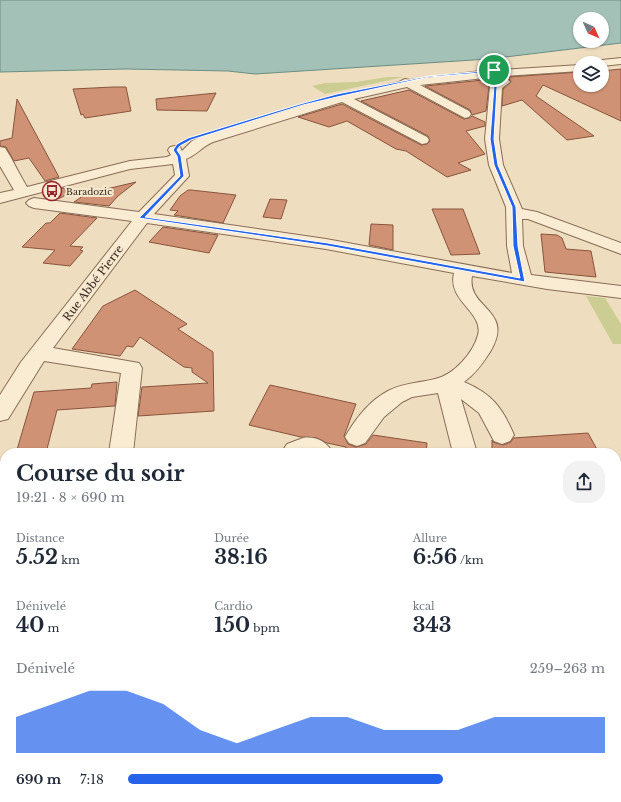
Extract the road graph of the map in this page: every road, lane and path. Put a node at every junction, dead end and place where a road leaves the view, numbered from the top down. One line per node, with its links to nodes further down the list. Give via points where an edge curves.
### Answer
1 (621, 61): 2 (street)
2 (609, 62)
3 (573, 66): 7 (street)
4 (609, 66): 5 (street)
5 (621, 66)
6 (573, 68): 7 (street)
7 (496, 72): 8 (street); 17 (street, via 504,82 496,86 492,139 496,165)
8 (406, 82): 9 (street); 10 (street); 13 (street, via 302,104 189,139 179,145)
9 (343, 98): 11 (street); 13 (street, via 208,139 197,144 189,153)
10 (465, 114)
11 (422, 140)
12 (0, 151): 15 (street, via 9,170)
13 (177, 153): 15 (street, via 169,161 130,165); 18 (street, Rue Abbé Pierre, via 182,176)
14 (0, 192): 15 (street)
15 (26, 194): 16 (street); 18 (street)
16 (0, 198)
17 (515, 213): 19 (street, via 531,215); 21 (street, via 515,246)
18 (142, 218): 20 (street, via 328,244); 23 (street, Rue Abbé Pierre)
19 (621, 250)
20 (464, 270): 21 (street); 24 (street, via 461,284 464,293 487,320 489,331 473,362)
21 (523, 280): 22 (street)
22 (621, 292)
23 (39, 353): 25 (street, Rue Abbé Pierre); 28 (street, via 132,368)
24 (446, 383): 26 (street, via 479,399 488,407); 27 (street, via 402,393 382,405 369,417); 31 (street)
25 (0, 412)
26 (502, 435)
27 (357, 437)
28 (122, 448)
29 (300, 448): 30 (street)
30 (316, 448)
31 (464, 448)

